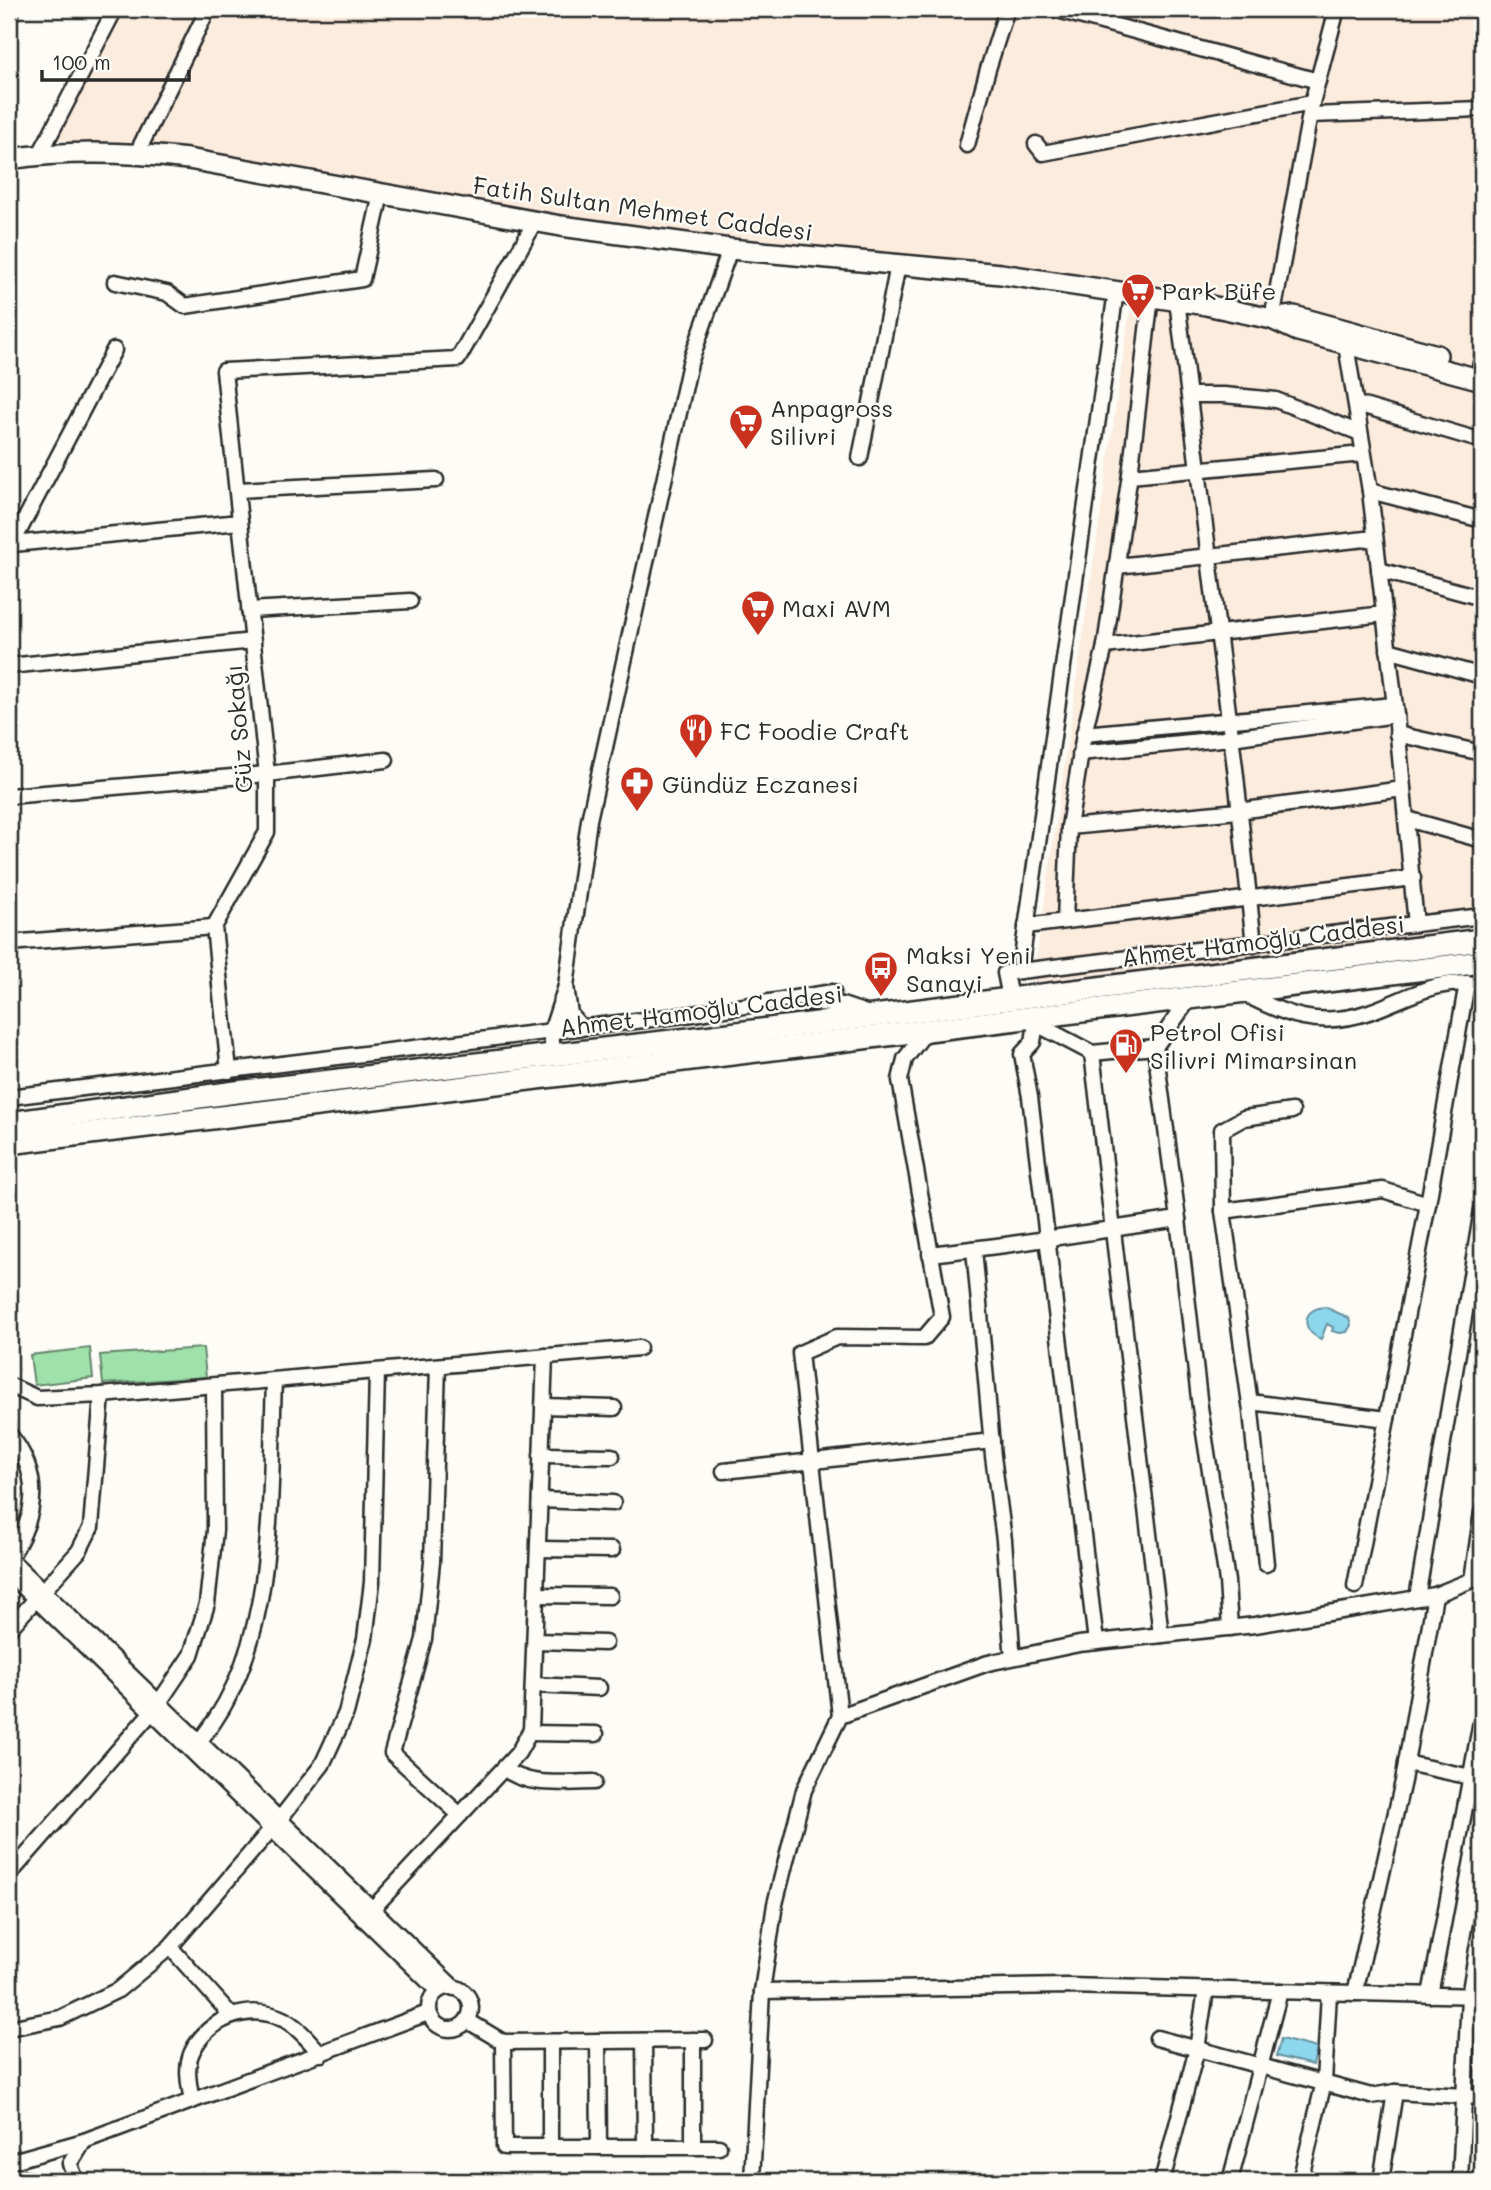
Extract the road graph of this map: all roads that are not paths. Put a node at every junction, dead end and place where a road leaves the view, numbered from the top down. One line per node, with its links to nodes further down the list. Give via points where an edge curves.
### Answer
1 (13, 9): 7 (street)
2 (115, 9): 14 (street)
3 (208, 9): 13 (street)
4 (1007, 9): 12 (street)
5 (1054, 9): 8 (street)
6 (1337, 9): 8 (street)
7 (9, 18)
8 (1318, 81): 9 (street)
9 (1311, 109): 10 (street); 11 (street, via 1043,153); 24 (street)
10 (1482, 109)
11 (1036, 144)
12 (967, 145)
13 (137, 153): 14 (main road, Fatih Sultan Mehmet Caddesi); 16 (main road, Fatih Sultan Mehmet Caddesi)
14 (40, 154): 15 (main road, Fatih Sultan Mehmet Caddesi)
15 (9, 159)
16 (381, 194): 17 (main road, Fatih Sultan Mehmet Caddesi); 20 (street, via 362,279 185,306 167,293)
17 (535, 222): 18 (main road, Fatih Sultan Mehmet Caddesi); 37 (street, Güz Sokağı, via 458,359 224,371)
18 (730, 249): 19 (main road, Fatih Sultan Mehmet Caddesi); 87 (street, via 687,376 589,820)
19 (898, 265): 21 (main road, Fatih Sultan Mehmet Caddesi); 33 (street)
20 (115, 282)
21 (1116, 291): 22 (main road, Fatih Sultan Mehmet Caddesi); 77 (street)
22 (1151, 296): 23 (main road, Fatih Sultan Mehmet Caddesi); 35 (street)
23 (1177, 300): 24 (main road, Fatih Sultan Mehmet Caddesi); 28 (street)
24 (1272, 319): 25 (main road, Fatih Sultan Mehmet Caddesi, via 1298,331)
25 (1348, 337): 27 (main road, Fatih Sultan Mehmet Caddesi); 29 (street)
26 (114, 350): 42 (street)
27 (1481, 370)
28 (1189, 395): 30 (street, via 1276,400); 34 (street)
29 (1357, 404): 30 (street); 31 (street)
30 (1360, 432): 32 (street)
31 (1482, 441)
32 (1363, 454): 34 (street); 38 (street)
33 (860, 458)
34 (1198, 469): 35 (street); 43 (street)
35 (1130, 476): 44 (street)
36 (436, 480): 37 (street)
37 (237, 490): 40 (street, Güz Sokağı)
38 (1370, 491): 39 (street); 41 (street)
39 (1482, 520)
40 (240, 522): 42 (street); 48 (street, Güz Sokağı)
41 (1375, 538): 43 (street); 45 (street)
42 (11, 548)
43 (1209, 557): 44 (street); 50 (street)
44 (1116, 566): 52 (street)
45 (1379, 570): 46 (street); 49 (street)
46 (1482, 598)
47 (410, 601): 48 (street)
48 (249, 610): 51 (street, Güz Sokağı)
49 (1384, 614): 50 (street); 53 (street)
50 (1219, 633): 52 (street); 57 (street)
51 (253, 641): 54 (street); 64 (street, Güz Sokağı)
52 (1105, 646): 58 (street)
53 (1388, 650): 55 (street); 56 (street)
54 (9, 666)
55 (1482, 676)
56 (1395, 710): 57 (street); 59 (street); 60 (street)
57 (1230, 722): 58 (street); 60 (street)
58 (1084, 734): 62 (street)
59 (1397, 734): 61 (street); 65 (street)
60 (1231, 738): 62 (street); 67 (street)
61 (1482, 753)
62 (1080, 754): 69 (street)
63 (386, 760): 64 (street)
64 (267, 774): 66 (street); 76 (street, Güz Sokağı, via 267,832)
65 (1403, 789): 67 (street); 68 (street)
66 (9, 796)
67 (1238, 811): 69 (street); 72 (street)
68 (1407, 819): 70 (street); 71 (street)
69 (1069, 827): 74 (street)
70 (1482, 839)
71 (1413, 878): 72 (street); 75 (street)
72 (1248, 898): 74 (street); 81 (street)
73 (1482, 916): 75 (street)
74 (1065, 920): 77 (street)
75 (1416, 924): 81 (street)
76 (214, 926): 80 (street); 103 (street)
77 (1026, 926): 85 (street)
78 (1482, 931): 82 (highway)
79 (1482, 940): 82 (highway, Ahmet Hamoğlu Caddesi)
80 (9, 943)
81 (1254, 945): 85 (street)
82 (1422, 946): 90 (highway, Ahmet Hamoğlu Caddesi)
83 (1482, 962): 84 (highway, Ahmet Hamoğlu Caddesi)
84 (1408, 970): 86 (highway); 88 (highway, Ahmet Hamoğlu Caddesi)
85 (1020, 971): 90 (street, via 1005,972)
86 (1477, 979): 88 (street, via 1429,987 1368,1012 1332,1019 1289,1015); 108 (street)
87 (566, 986): 95 (street, via 570,1014); 96 (street)
88 (1240, 991): 91 (highway, Ahmet Hamoğlu Caddesi)
89 (833, 992): 92 (street)
90 (1010, 998): 93 (highway, Ahmet Hamoğlu Caddesi)
91 (1190, 998): 94 (highway, Ahmet Hamoğlu Caddesi); 99 (street)
92 (763, 1004): 93 (street, via 816,1002); 95 (street)
93 (874, 1016): 100 (highway, Ahmet Hamoğlu Caddesi)
94 (1031, 1020): 97 (highway, Ahmet Hamoğlu Caddesi); 101 (street); 113 (street, via 1033,1042 1022,1054)
95 (582, 1028): 96 (street)
96 (551, 1031): 98 (street); 100 (street)
97 (926, 1031): 107 (highway, Ahmet Hamoğlu Caddesi); 115 (street, via 905,1059 900,1080)
98 (482, 1041): 102 (street); 103 (street)
99 (1155, 1047): 101 (street); 111 (street)
100 (553, 1053): 102 (highway, Ahmet Hamoğlu Caddesi)
101 (1092, 1054): 112 (street)
102 (433, 1069): 106 (highway, Ahmet Hamoğlu Caddesi)
103 (229, 1071): 104 (street)
104 (9, 1097)
105 (1292, 1111): 110 (street, via 1244,1118 1222,1130)
106 (9, 1123)
107 (9, 1143)
108 (1428, 1204): 110 (street, via 1383,1190); 127 (street)
109 (1482, 1210): 148 (street)
110 (1223, 1211): 124 (street)
111 (1178, 1219): 112 (street); 149 (street)
112 (1112, 1228): 113 (street); 151 (street)
113 (1047, 1238): 114 (street); 153 (street)
114 (974, 1249): 115 (street); 129 (street)
115 (930, 1254): 132 (street, via 942,1317 924,1338 837,1337 800,1353)
116 (639, 1348): 117 (street)
117 (545, 1356): 118 (street); 125 (street)
118 (438, 1366): 119 (street); 168 (street, via 432,1562 424,1639 392,1753)
119 (377, 1372): 120 (street); 169 (street, via 372,1582 365,1639 346,1713 323,1765)
120 (274, 1381): 122 (street); 163 (street, via 260,1609 235,1682)
121 (9, 1385): 123 (street, via 37,1398)
122 (214, 1386): 123 (street); 158 (street, via 215,1530 207,1604 191,1655)
123 (102, 1395): 146 (street, via 91,1528 79,1551)
124 (1250, 1402): 127 (street); 140 (street)
125 (543, 1406): 126 (street); 130 (street)
126 (614, 1408)
127 (1387, 1419): 143 (street)
128 (9, 1434): 139 (street, via 31,1474 33,1497 30,1521)
129 (992, 1441): 132 (street); 155 (street)
130 (541, 1455): 131 (street); 134 (street)
131 (612, 1456)
132 (812, 1460): 133 (street); 159 (street)
133 (724, 1471)
134 (540, 1500): 135 (street); 137 (street)
135 (612, 1503)
136 (1482, 1512): 142 (street)
137 (538, 1549): 138 (street); 144 (street)
138 (612, 1550)
139 (9, 1558): 146 (street)
140 (1266, 1564)
141 (9, 1573): 146 (street)
142 (1477, 1580): 145 (street)
143 (1355, 1586)
144 (536, 1595): 147 (street); 152 (street)
145 (1434, 1595): 148 (street); 164 (street)
146 (39, 1596): 150 (street); 158 (street)
147 (610, 1596)
148 (1417, 1598): 149 (street)
149 (1230, 1628): 151 (street)
150 (9, 1629)
151 (1161, 1636): 153 (street)
152 (535, 1641): 154 (street); 156 (street)
153 (1096, 1642): 155 (street)
154 (605, 1643)
155 (1014, 1657): 159 (street)
156 (533, 1685): 157 (street); 161 (street)
157 (599, 1688)
158 (154, 1708): 163 (street); 170 (street)
159 (840, 1716): 177 (street, via 804,1790 775,1904)
160 (1482, 1716): 166 (street)
161 (530, 1733): 162 (street); 165 (street)
162 (596, 1734)
163 (195, 1746): 169 (street)
164 (1406, 1763): 166 (street); 180 (street)
165 (504, 1768): 167 (street, via 524,1780); 168 (street)
166 (1476, 1777): 181 (street)
167 (594, 1782)
168 (460, 1815): 171 (street)
169 (275, 1825): 171 (street); 173 (street)
170 (9, 1875)
171 (367, 1915): 174 (street); 175 (street)
172 (1482, 1920): 182 (street)
173 (170, 1947): 184 (street); 186 (street, via 118,1990 60,2018)
174 (454, 1988): 175 (street); 185 (street, via 468,1998)
175 (437, 1990): 183 (street)
176 (1206, 1990): 177 (street, via 1068,1986); 178 (street); 192 (street)
177 (762, 1991): 210 (street)
178 (1280, 1991): 179 (street); 194 (street)
179 (1329, 1993): 180 (street); 195 (street)
180 (1355, 1993): 181 (street)
181 (1430, 1995): 182 (street)
182 (1475, 1996): 197 (street)
183 (428, 2014): 185 (street, via 446,2029); 193 (street)
184 (231, 2015): 193 (street, via 281,2018); 199 (street, via 206,2030 191,2054)
185 (468, 2021): 190 (street)
186 (9, 2028)
187 (1157, 2038): 192 (street)
188 (598, 2041): 189 (street); 191 (street); 202 (street)
189 (644, 2041): 203 (street); 204 (street, via 699,2040)
190 (503, 2042): 191 (street); 201 (street, via 504,2147)
191 (550, 2042): 201 (street)
192 (1197, 2049): 194 (street); 211 (street)
193 (321, 2054): 199 (street)
194 (1260, 2065): 195 (street); 212 (street)
195 (1324, 2082): 196 (street, via 1371,2096); 213 (street)
196 (1395, 2092): 197 (street); 214 (street)
197 (1464, 2096): 198 (street); 215 (street)
198 (1482, 2097)
199 (192, 2101): 200 (street)
200 (84, 2141): 206 (street); 209 (street, via 70,2164)
201 (550, 2147): 202 (street)
202 (599, 2147): 203 (street)
203 (645, 2147): 204 (street)
204 (693, 2147): 205 (street)
205 (719, 2147)
206 (9, 2162)
207 (9, 2176): 208 (street)
208 (37, 2181)
209 (76, 2181)
210 (752, 2181)
211 (1162, 2181)
212 (1230, 2181)
213 (1300, 2181)
214 (1381, 2181)
215 (1460, 2181)

